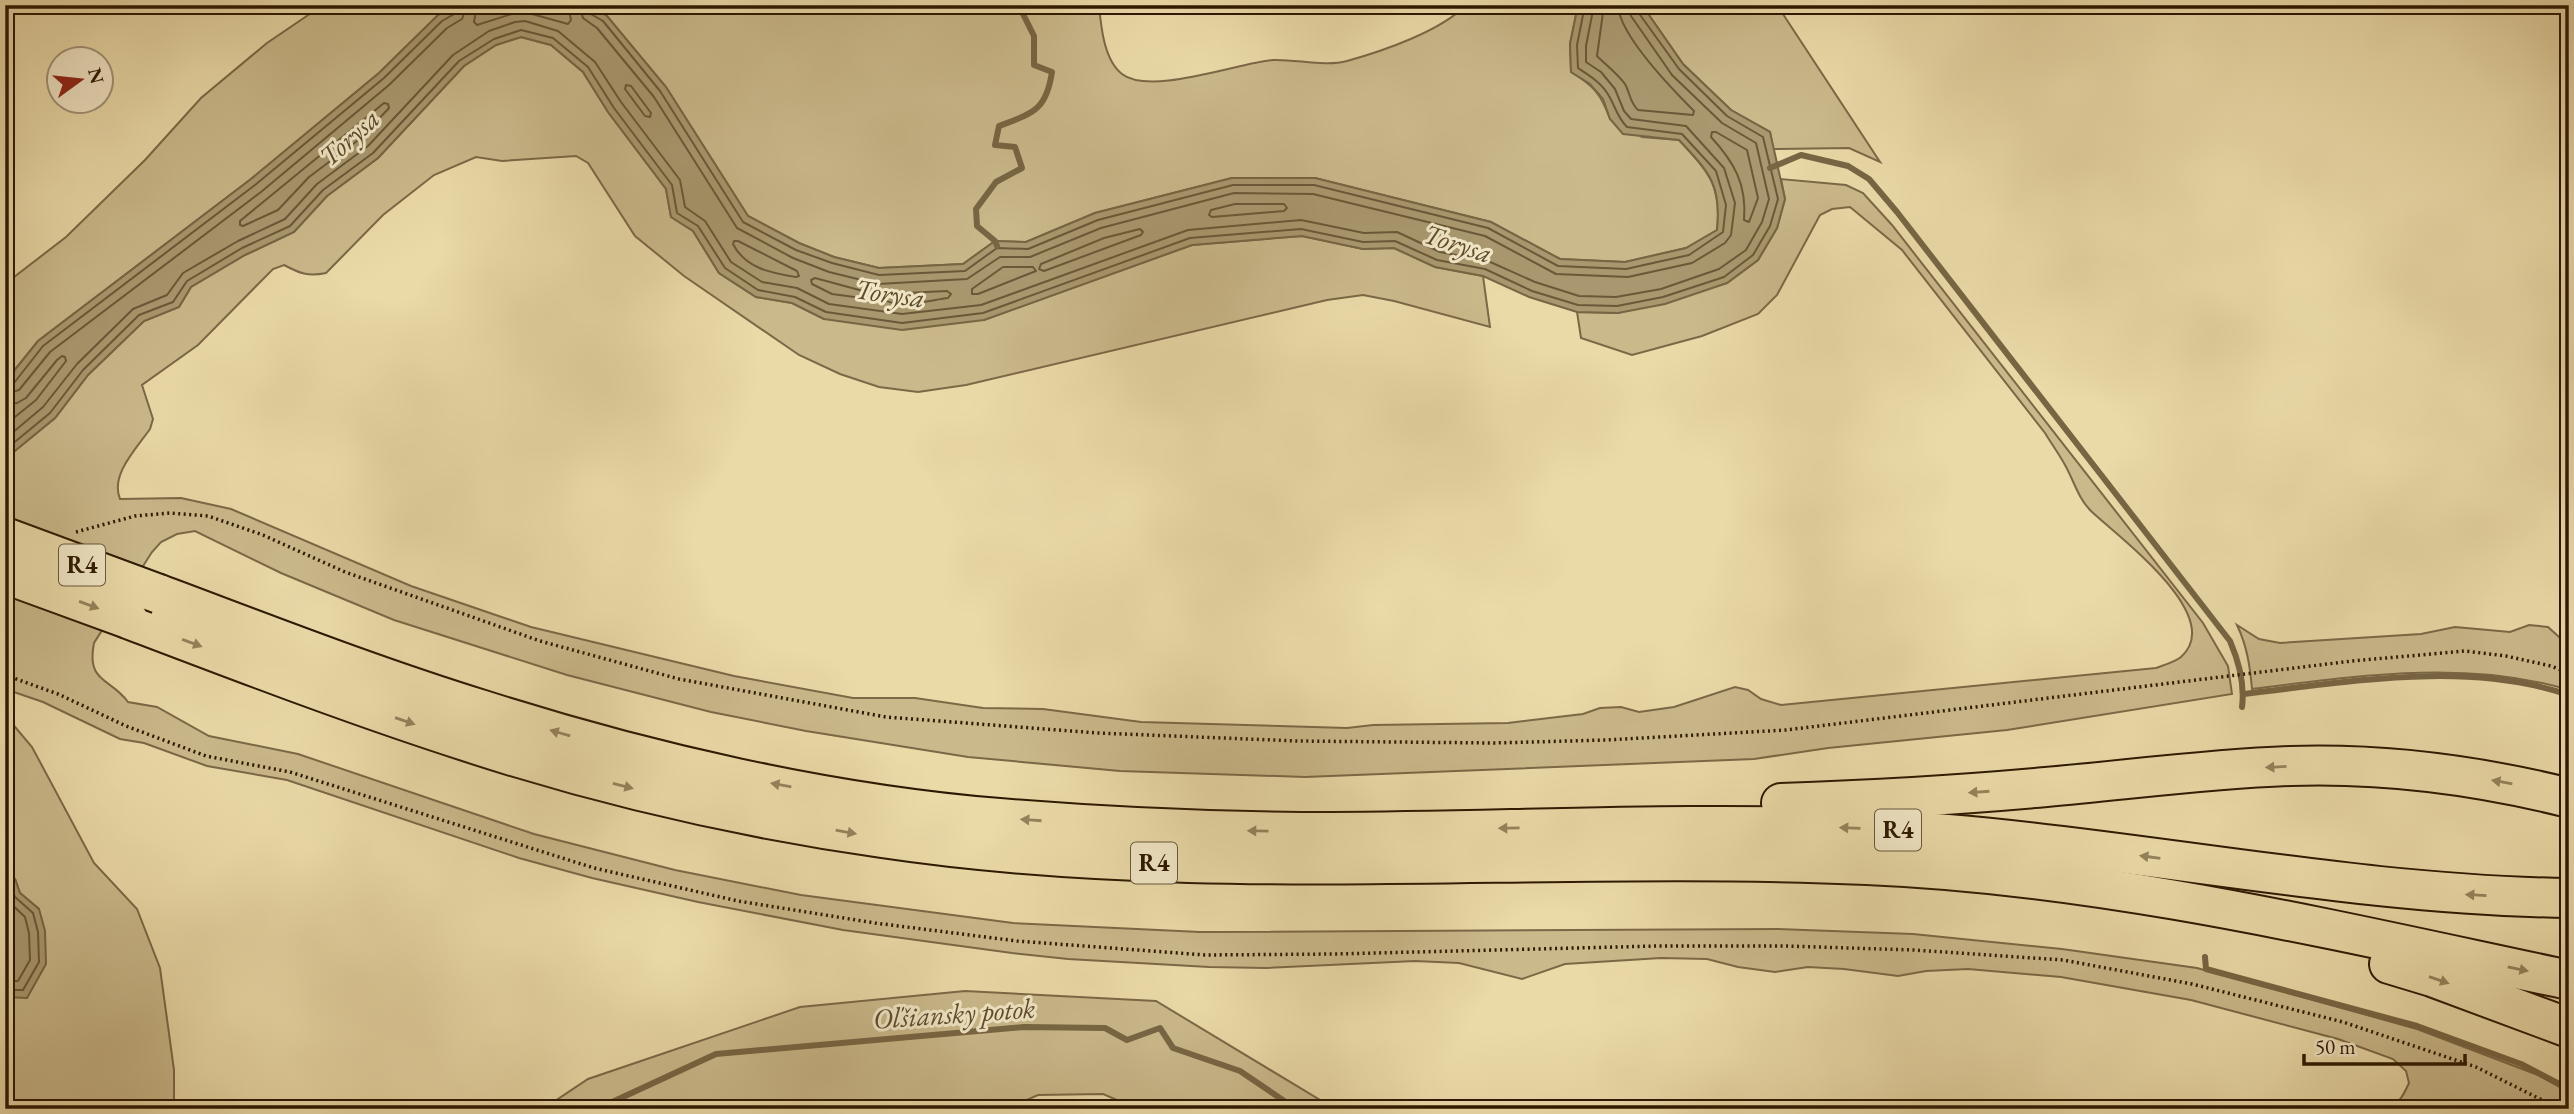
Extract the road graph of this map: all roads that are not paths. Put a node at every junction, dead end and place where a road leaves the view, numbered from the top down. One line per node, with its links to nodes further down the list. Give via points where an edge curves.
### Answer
1 (5, 537): 4 (highway, R4, one-way to 1, bridge, via 1208,830 994,818 888,804 681,765 484,710 361,670)
2 (5, 574): 6 (highway, R4, one-way to 6, bridge, via 472,744 671,799 884,839 990,852 1177,865 1680,861 1873,865 2058,882)
3 (2569, 798): 4 (highway, one-way to 4, via 2438,772 2291,766 1968,793 1689,806)
4 (1577, 827): 5 (highway, R4, one-way to 4, via 2375,887 1928,832 1781,826)
5 (2569, 898)
6 (2211, 905): 7 (highway, R4, one-way to 7); 8 (highway, one-way to 8, via 2307,943 2432,977)
7 (2569, 980)
8 (2569, 1028)

